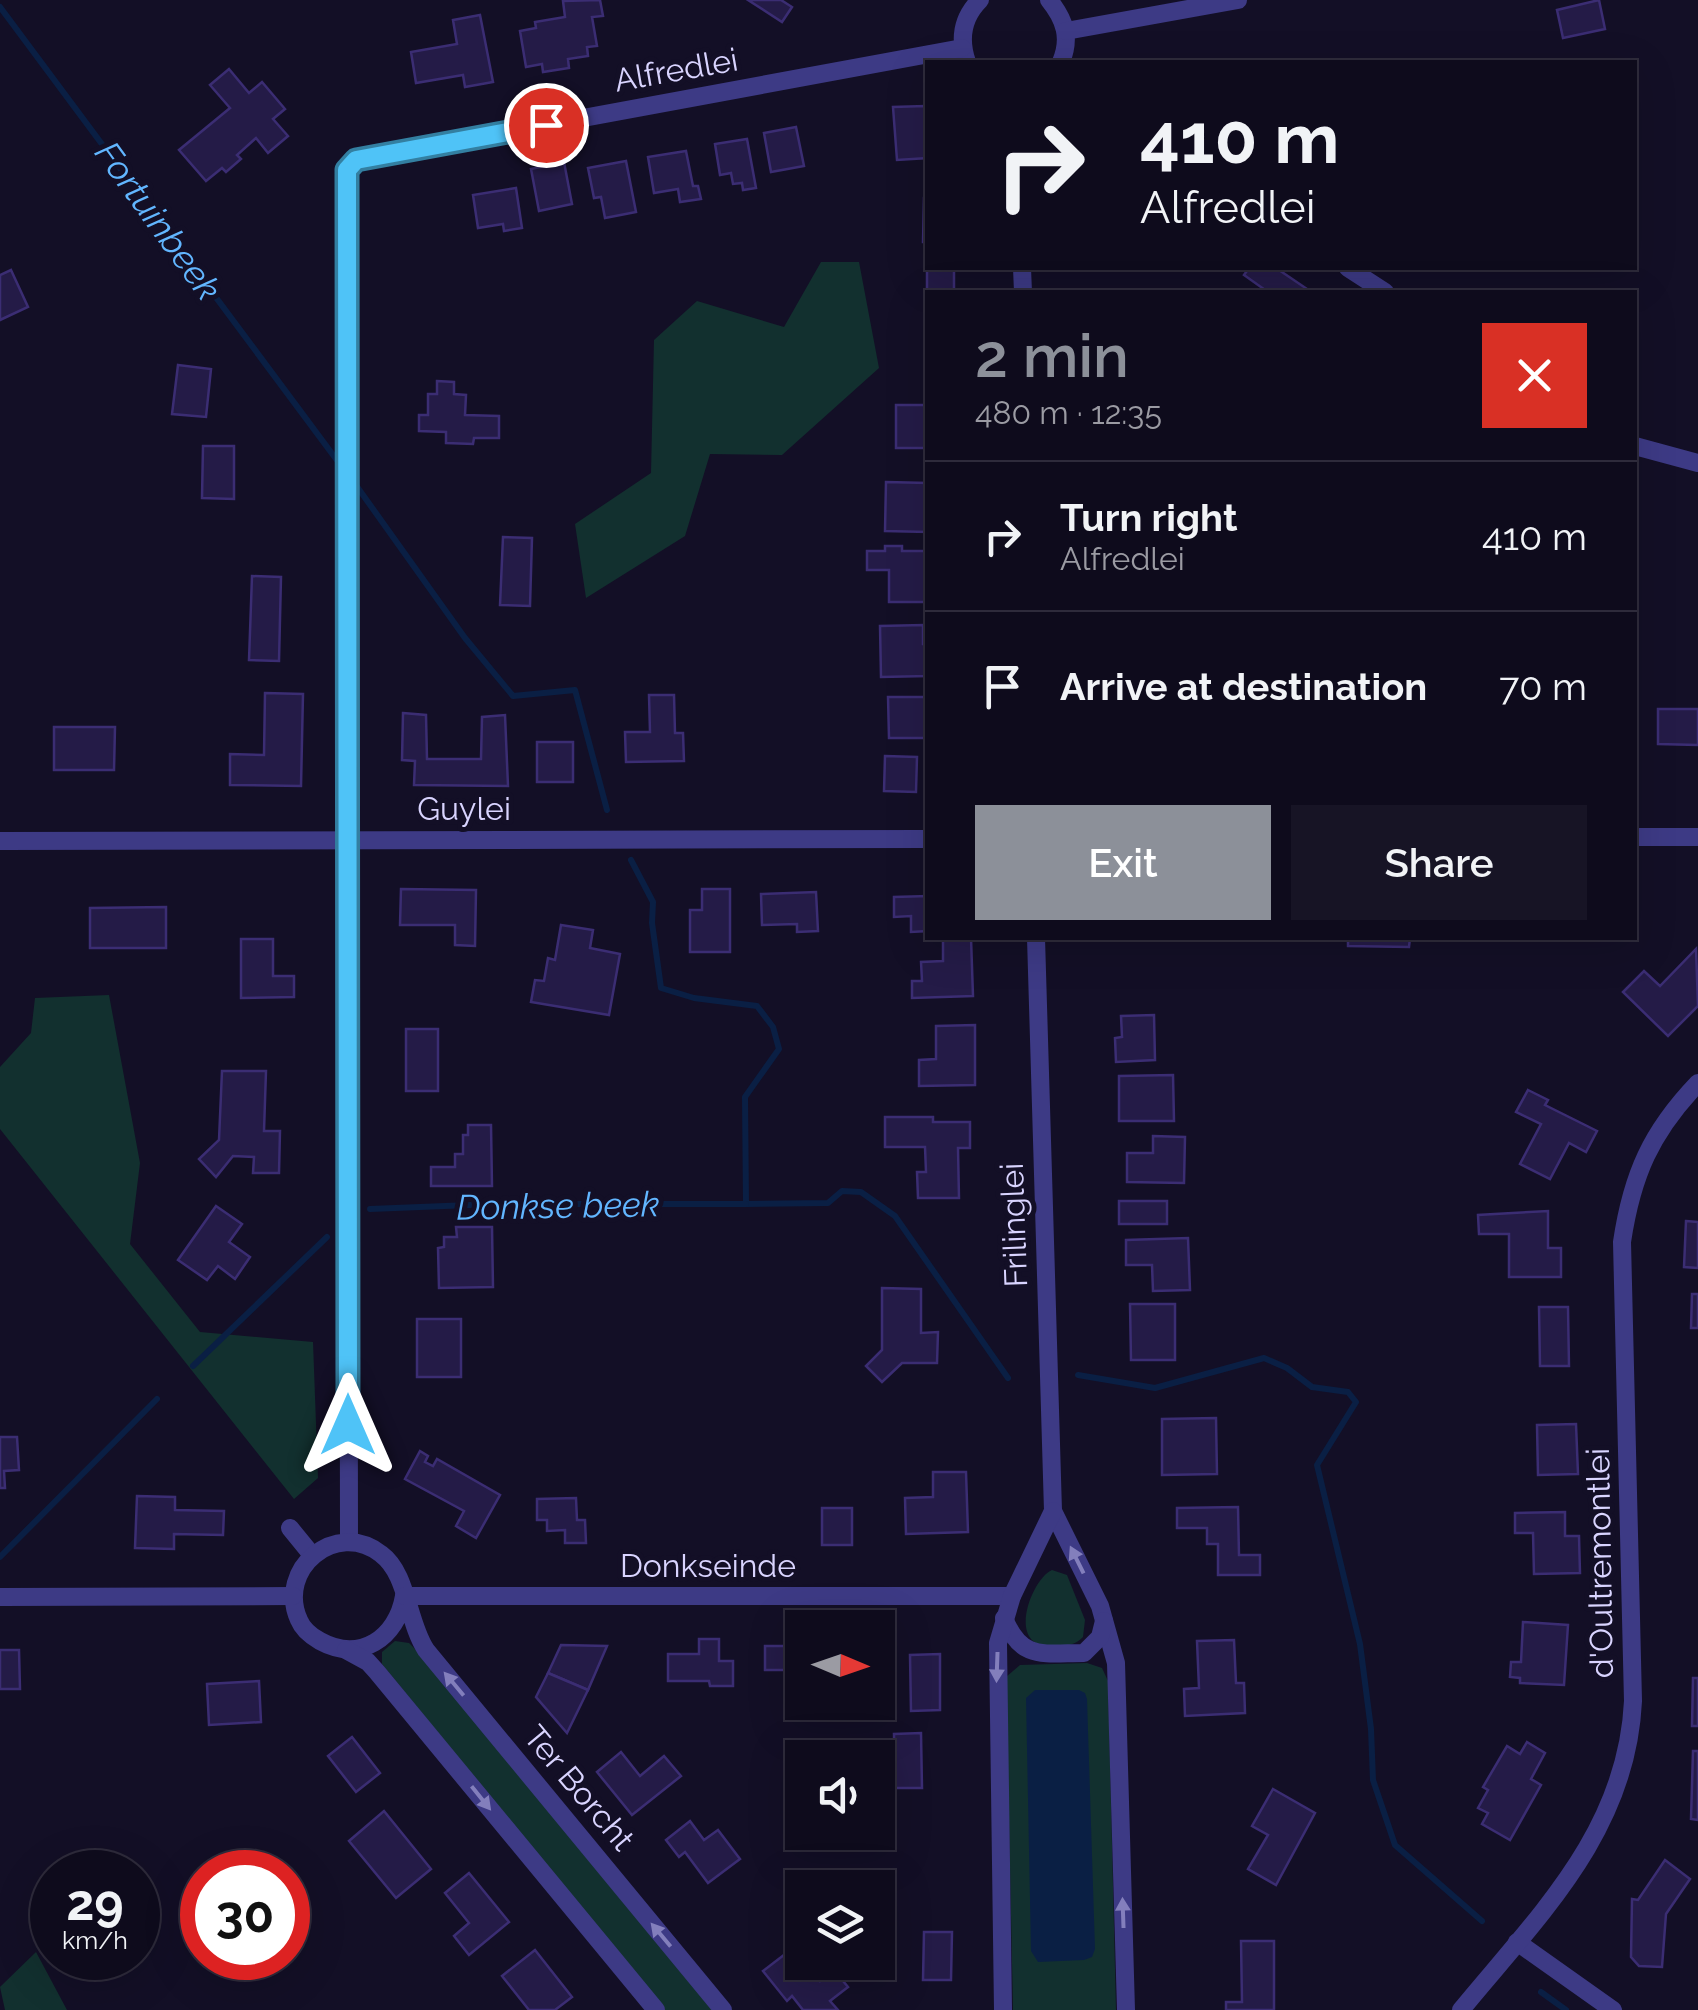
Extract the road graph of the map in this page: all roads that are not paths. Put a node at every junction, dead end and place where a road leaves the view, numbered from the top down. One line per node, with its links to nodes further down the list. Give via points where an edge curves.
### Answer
1 (1049, 0): 4 (street)
2 (1238, 0): 4 (street)
3 (971, 2): 5 (street, via 963,27)
4 (1066, 31): 6 (street)
5 (965, 56)
6 (1062, 60)
7 (925, 63): 15 (street, Alfredlei, via 356,160 347,170)
8 (1351, 270): 9 (street)
9 (1382, 290)
10 (1637, 447): 11 (street)
11 (1698, 462)
12 (1637, 837): 13 (street)
13 (1698, 837)
14 (925, 839): 15 (street, Guylei)
15 (347, 840): 16 (street, Guylei); 21 (street)
16 (0, 841)
17 (1036, 940): 19 (street, Frilinglei)
18 (1698, 1083): 30 (street, d'Oultremontlei, via 1673,1109 1636,1174 1622,1242 1629,1746 1593,1842)
19 (1052, 1510): 25 (street, Frilinglei); 28 (street, Frilinglei, one-way to 19)
20 (290, 1528): 22 (street)
21 (349, 1542): 22 (street); 24 (street, via 390,1562)
22 (312, 1554): 23 (street)
23 (293, 1596): 26 (street); 29 (street, via 302,1627)
24 (404, 1596): 25 (street, Donkseinde); 29 (street, via 397,1621 380,1640); 32 (street, Ter Borcht, one-way to 24, via 426,1650)
25 (1012, 1596): 27 (street, Frilinglei)
26 (0, 1597)
27 (1004, 1617): 28 (street, via 1020,1646 1036,1653 1084,1653 1100,1637); 33 (street, Frilinglei, one-way to 33, via 996,1673)
28 (1104, 1621): 34 (street, Frilinglei, one-way to 28, via 1116,1663)
29 (346, 1650): 31 (street, one-way to 31, via 377,1672)
30 (1517, 1942): 35 (street, d'Oultremontlei); 36 (street)
31 (656, 2010)
32 (724, 2010)
33 (1003, 2010)
34 (1126, 2010)
35 (1462, 2010)
36 (1613, 2010)

